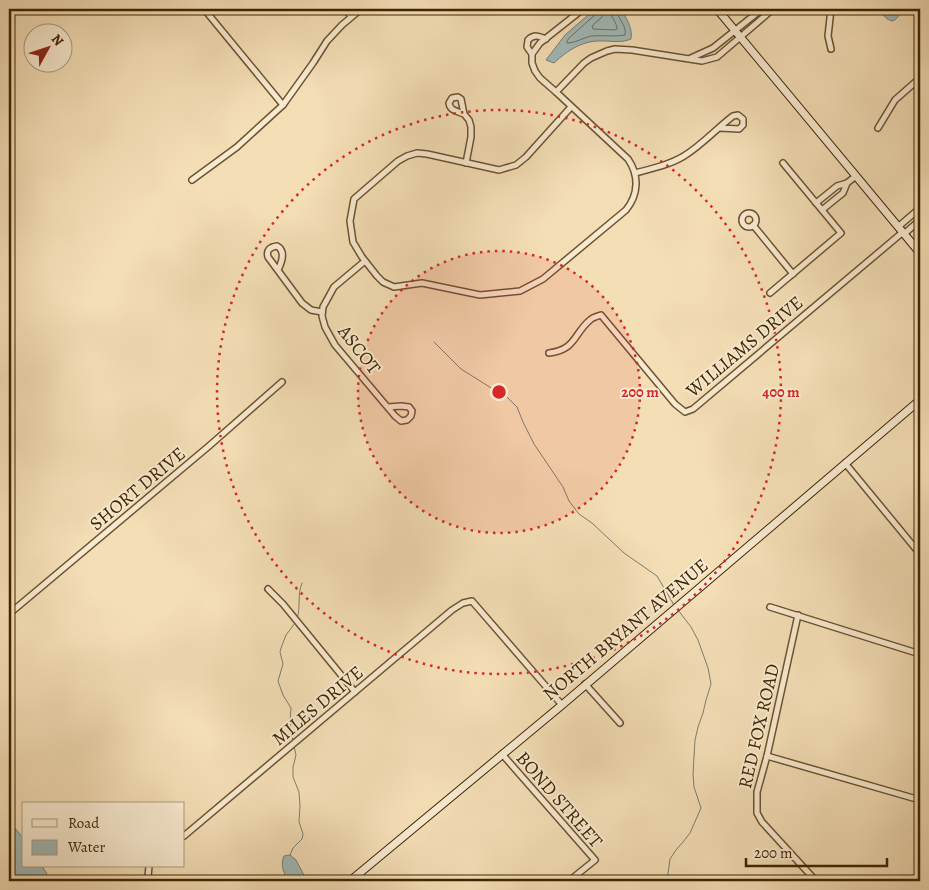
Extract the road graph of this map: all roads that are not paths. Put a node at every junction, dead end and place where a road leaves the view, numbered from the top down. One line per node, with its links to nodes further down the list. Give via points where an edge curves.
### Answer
1 (204, 9): 17 (street)
2 (345, 9): 9 (street)
3 (361, 9): 9 (street)
4 (583, 9): 11 (street)
5 (716, 9): 10 (street)
6 (762, 9): 10 (street)
7 (773, 9): 10 (street)
8 (831, 9): 12 (street, via 828,36)
9 (351, 16): 17 (street, via 327,41)
10 (738, 34): 14 (street); 14 (street, via 717,56); 25 (street)
11 (546, 39): 13 (street); 13 (street, via 533,36 528,40 527,46)
12 (831, 49)
13 (532, 54): 16 (street, via 537,75)
14 (688, 59): 16 (street, via 632,50 607,51 584,62)
15 (920, 78): 21 (street, via 895,100)
16 (556, 92): 18 (street)
17 (283, 105): 26 (street, via 237,147)
18 (571, 107): 22 (street, via 516,165 499,170); 24 (street, via 628,159)
19 (464, 114): 22 (street, via 471,127)
20 (720, 128): 24 (street, via 682,158)
21 (878, 128)
22 (466, 162): 35 (street, via 427,154 407,156 398,160 354,199 350,221 353,242)
23 (782, 162): 28 (street)
24 (635, 173): 35 (street, via 636,193 626,210 543,279 520,291 480,295 422,283 394,287 383,282)
25 (856, 176): 27 (street); 33 (street)
26 (192, 180)
27 (847, 183): 28 (street, via 837,186); 30 (street, via 843,193)
28 (816, 203): 30 (street)
29 (920, 208): 33 (street)
30 (822, 210): 37 (street, via 841,234)
31 (920, 220): 33 (street)
32 (753, 225): 37 (street)
33 (902, 231): 34 (street); 40 (street, WILLIAMS DRIVE, via 688,411 684,412 675,404 602,315 583,327 567,347)
34 (920, 253)
35 (365, 261): 39 (street, ASCOT, via 334,287)
36 (278, 270): 39 (street, via 302,303 311,310)
37 (793, 274): 38 (street)
38 (770, 294)
39 (322, 312): 43 (street, ASCOT, via 334,345)
40 (549, 352)
41 (282, 382): 48 (street, SHORT DRIVE)
42 (920, 400): 44 (street, NORTH BRYANT AVENUE)
43 (388, 408)
44 (845, 463): 45 (street); 51 (street, NORTH BRYANT AVENUE)
45 (920, 554)
46 (268, 589): 52 (street)
47 (770, 607): 49 (street)
48 (9, 614)
49 (798, 616): 50 (street); 56 (street, RED FOX ROAD)
50 (920, 654)
51 (585, 684): 53 (street, NORTH BRYANT AVENUE); 54 (street)
52 (355, 692): 53 (street, MILES DRIVE, via 452,610 472,601); 58 (street, MILES DRIVE)
53 (562, 705): 55 (street, NORTH BRYANT AVENUE)
54 (620, 723)
55 (502, 754): 61 (street, NORTH BRYANT AVENUE); 62 (street, BOND STREET, via 595,860)
56 (767, 756): 57 (street); 63 (street, RED FOX ROAD, via 757,792 757,813)
57 (920, 800)
58 (185, 835)
59 (149, 868): 60 (street)
60 (151, 881)
61 (350, 881)
62 (569, 881)
63 (816, 881)

